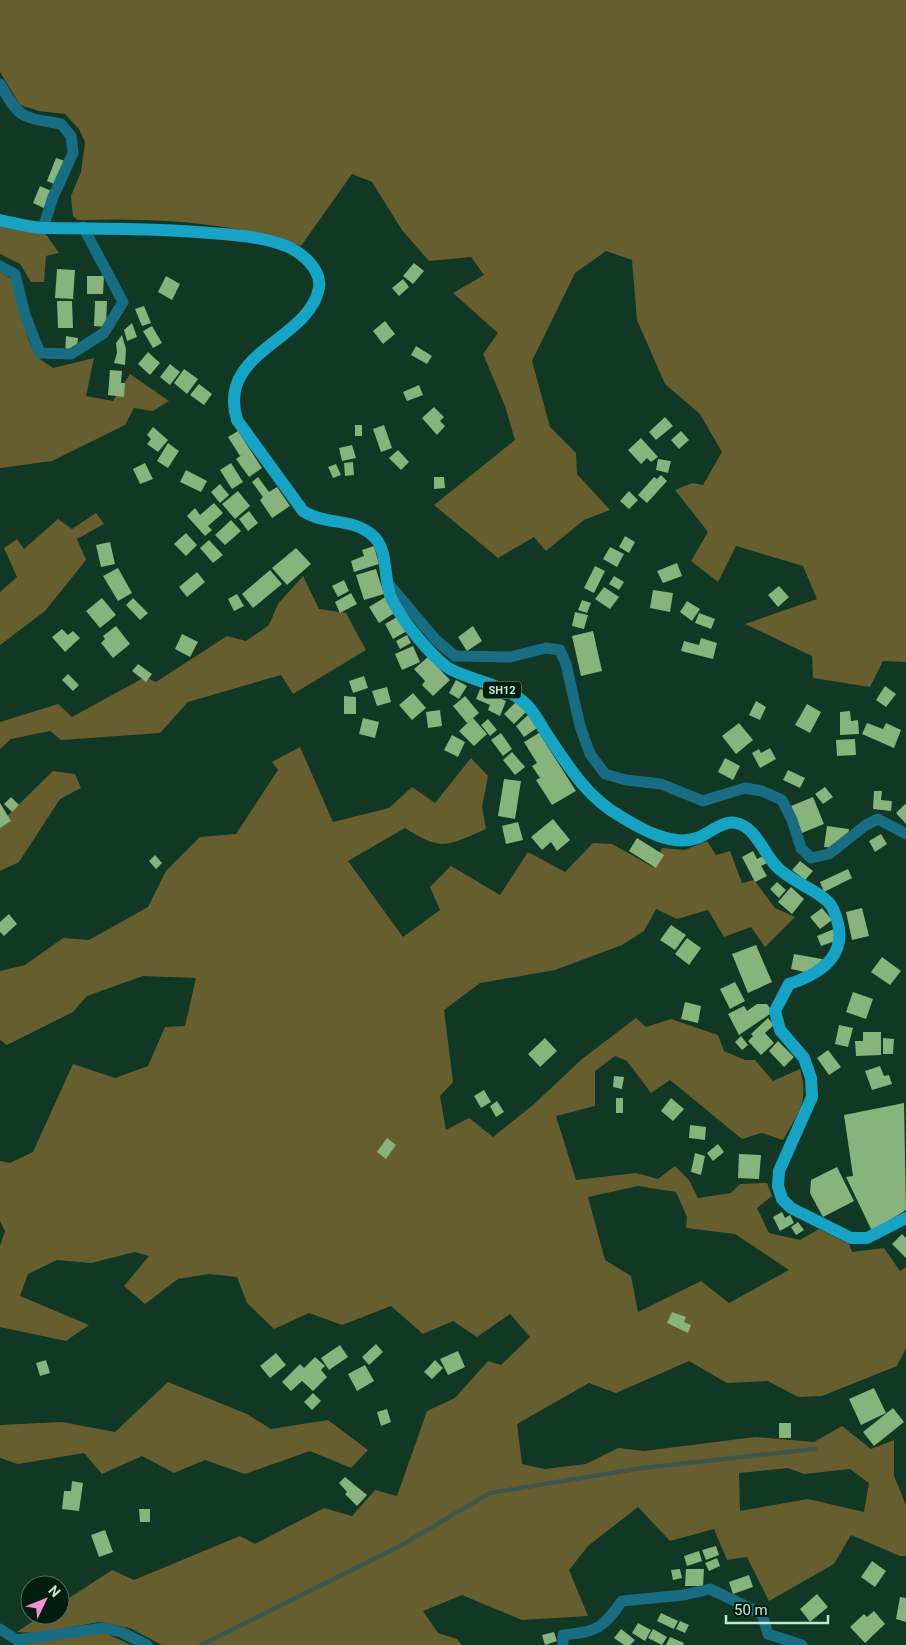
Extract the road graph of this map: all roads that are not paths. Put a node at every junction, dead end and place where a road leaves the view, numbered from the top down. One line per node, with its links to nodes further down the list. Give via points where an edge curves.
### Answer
1 (0, 84): 4 (street, via 14,110 31,120 61,124 71,136 73,153)
2 (0, 220): 4 (main road, SH12)
3 (83, 227): 4 (main road, SH12); 5 (street, via 123,302 104,333 71,354 40,353 25,315 15,274); 6 (main road, SH12, via 198,231 254,237 286,246 304,256 314,268 319,285 315,302 308,314 261,350 242,375 234,394 237,420 303,510 314,518 363,528 375,536)
4 (43, 228)
5 (0, 266)
6 (387, 582): 7 (street, via 436,640 455,656 510,657 546,648 560,650 590,754 605,774 661,784 703,801 745,788 762,791 782,800 800,848 811,858 829,854 878,819); 8 (main road, SH12, via 391,597 413,632 450,669 515,695 528,707 580,783 619,816 658,836 677,840 696,838 723,824 735,822 750,830 778,868 793,881 824,898 833,908 841,942 838,952 813,975 789,984 775,1011 780,1030 804,1058 811,1078 812,1097 779,1171 778,1186 782,1199 791,1208 851,1238 868,1238)
7 (906, 834)
8 (906, 1218)
9 (0, 1629): 10 (street, via 18,1640 104,1628 121,1632)
10 (146, 1645)
11 (563, 1645): 12 (street, via 564,1635 589,1632 608,1621 622,1601 710,1589 762,1614 768,1634)
12 (802, 1645)

